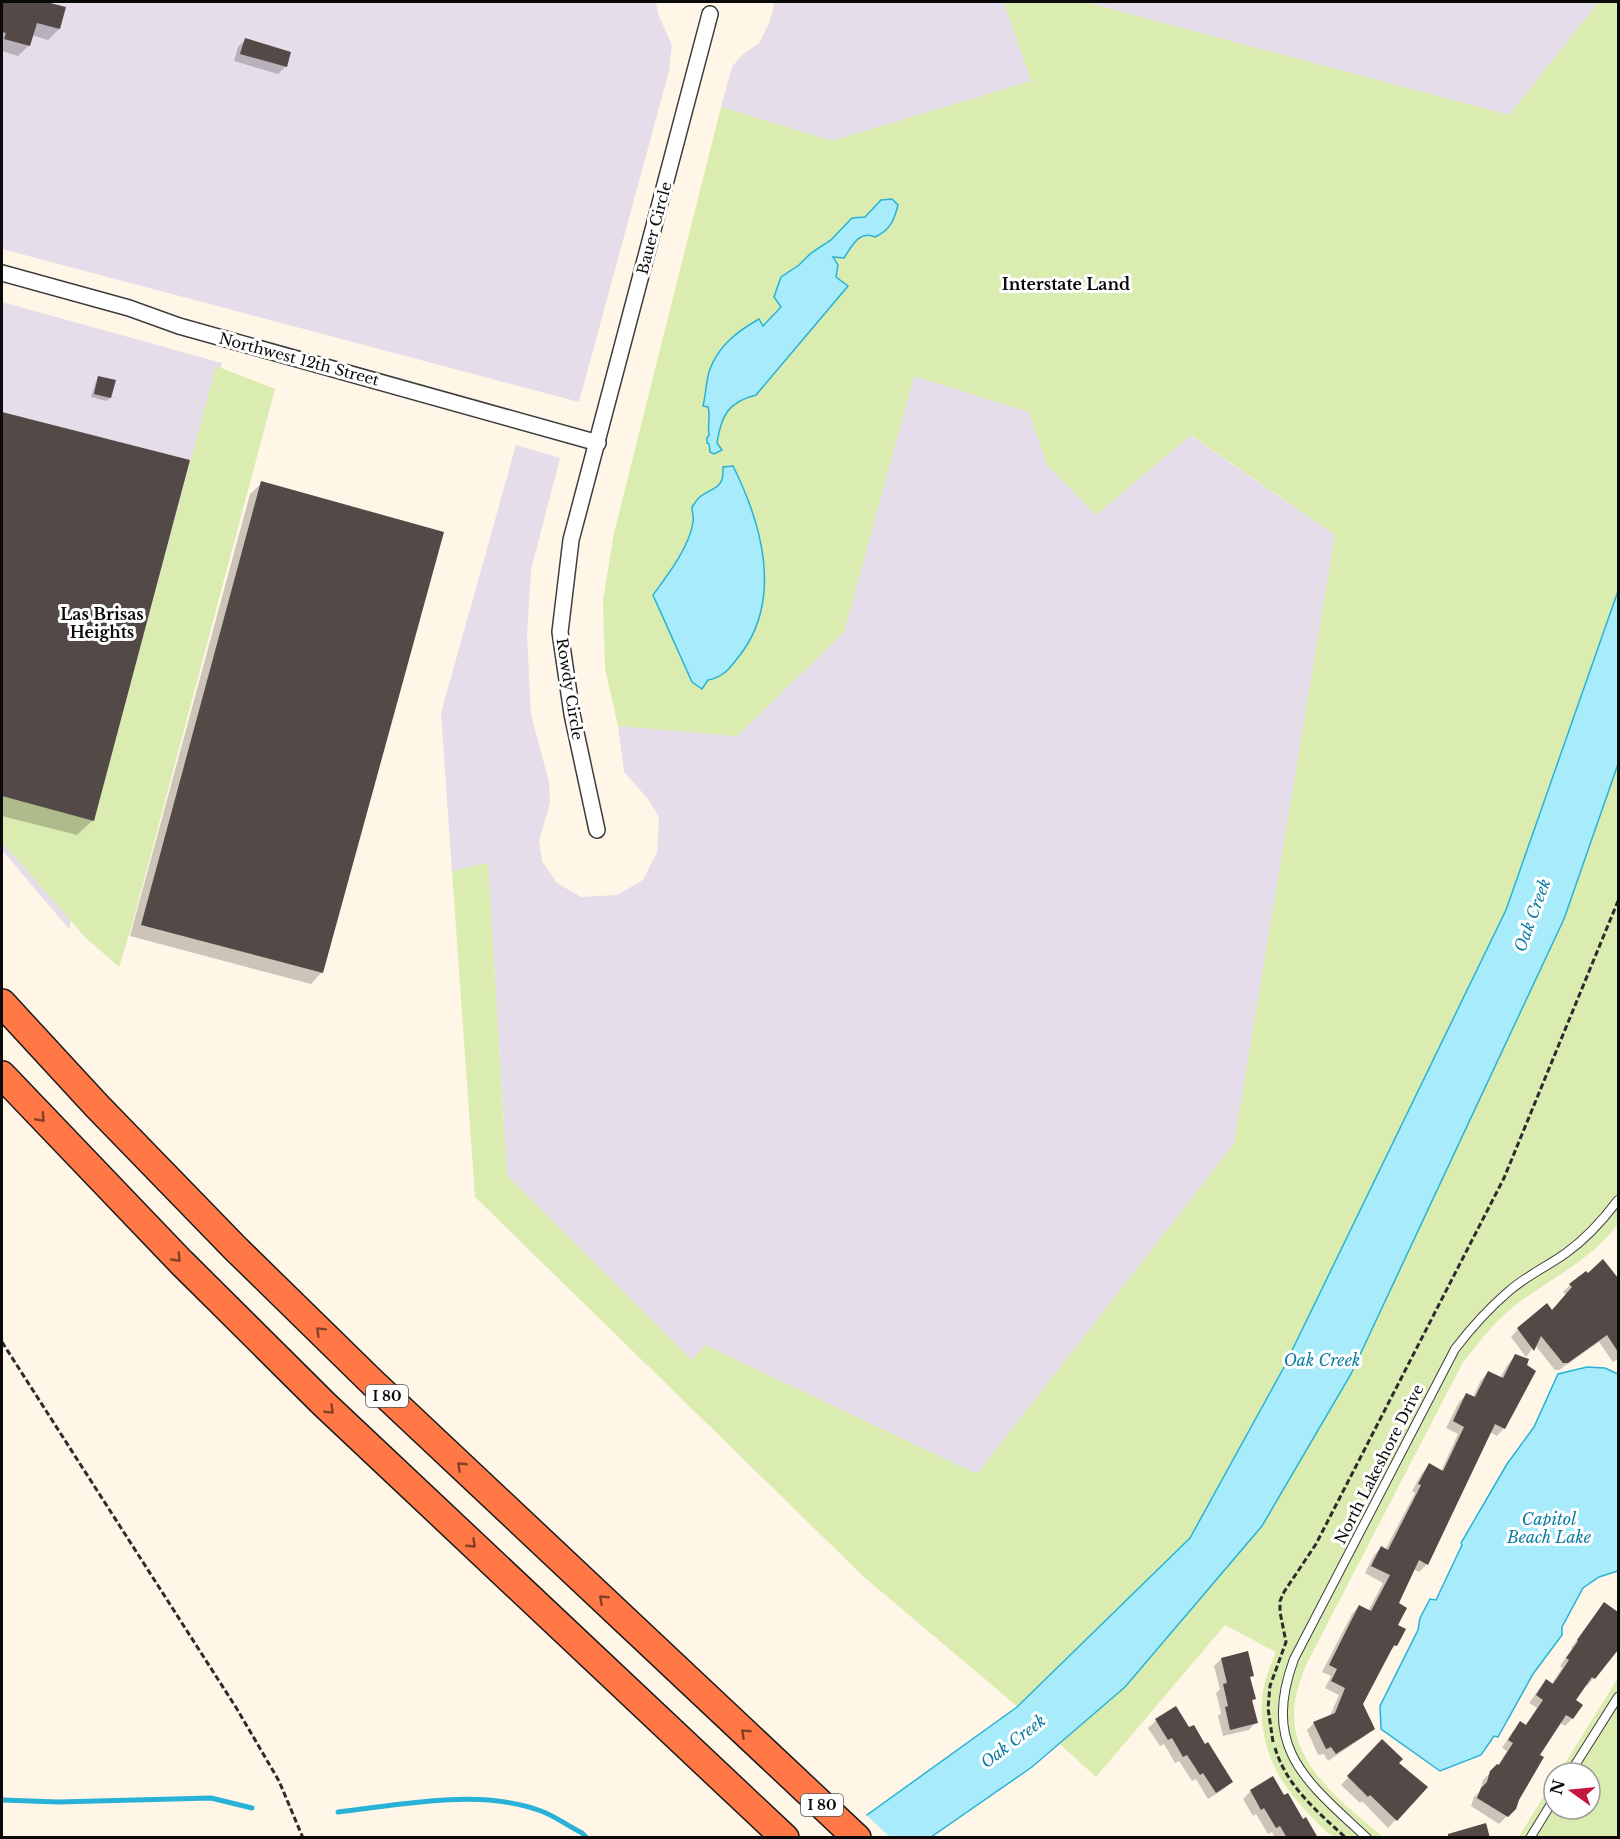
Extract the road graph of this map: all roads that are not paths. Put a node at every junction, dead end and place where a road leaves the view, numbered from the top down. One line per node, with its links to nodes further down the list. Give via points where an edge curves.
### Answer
1 (710, 14): 3 (street, Bauer Circle)
2 (2, 273): 3 (street, Northwest 12th Street)
3 (598, 443): 4 (street, Rowdy Circle, via 571,540 560,632 572,714)
4 (597, 830)
5 (2, 1003): 12 (highway, I 80, one-way to 5, via 372,1382 97,1106)
6 (2, 1075): 11 (highway, one-way to 11, via 324,1404)
7 (1618, 1200): 13 (lane, North Lakeshore Drive, via 1587,1236 1510,1290 1455,1350 1294,1659 1282,1700 1285,1738 1300,1772)
8 (1618, 1697): 9 (lane)
9 (1578, 1761)
10 (1542, 1818): 14 (lane)
11 (785, 1838)
12 (857, 1838)
13 (1367, 1838)
14 (1530, 1838)

